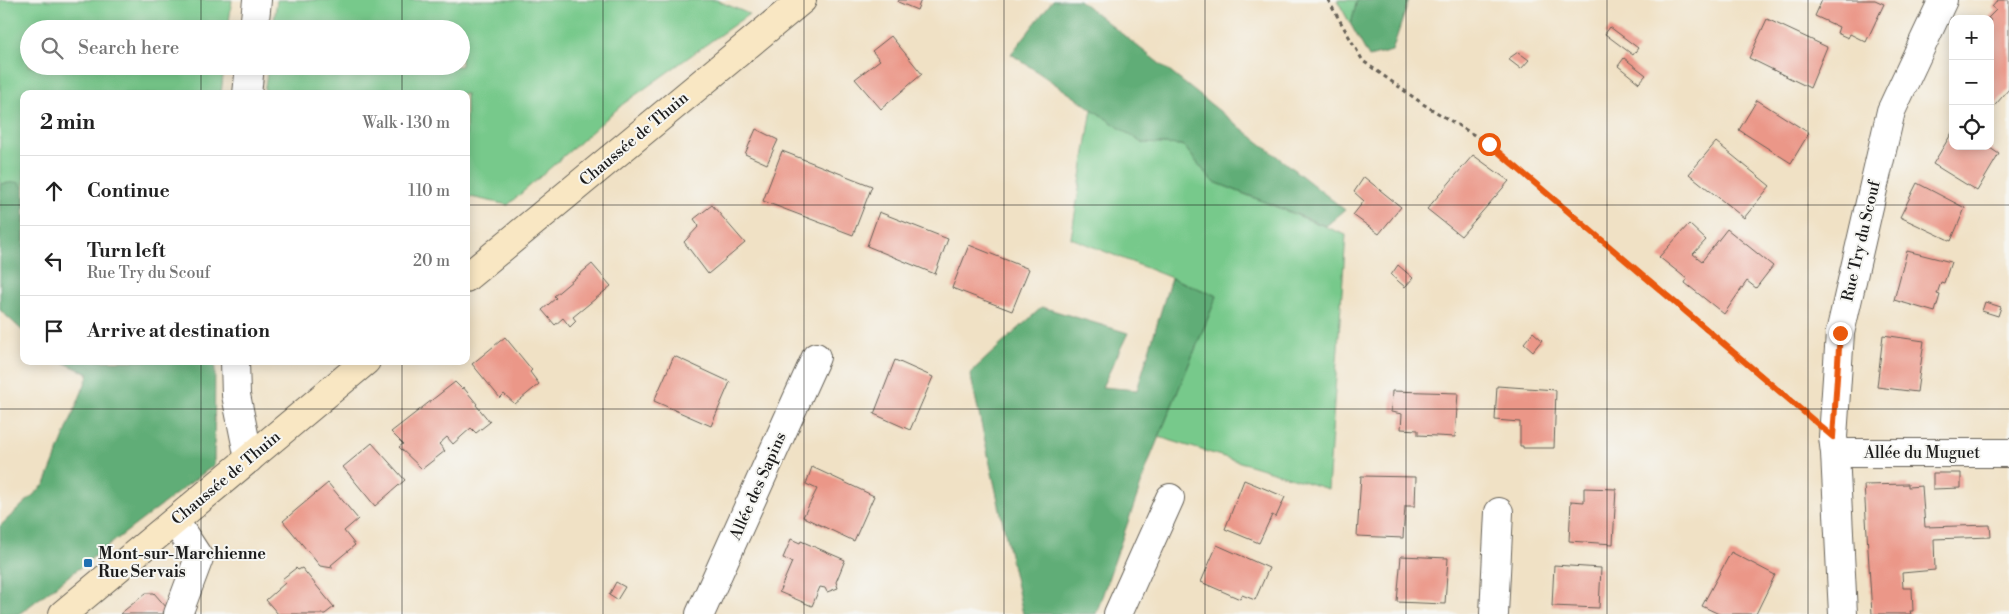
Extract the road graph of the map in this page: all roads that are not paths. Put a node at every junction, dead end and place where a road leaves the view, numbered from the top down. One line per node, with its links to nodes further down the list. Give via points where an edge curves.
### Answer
1 (257, 0): 4 (street)
2 (802, 0): 7 (main road, Chaussée de Thuin)
3 (1943, 0): 11 (street, Rue Try du Scouf, via 1891,111 1840,333)
4 (255, 20)
5 (249, 75): 6 (street)
6 (247, 90)
7 (470, 275)
8 (816, 357): 19 (street, Allée des Sapins)
9 (235, 365): 13 (street, via 236,395)
10 (361, 365): 13 (main road, Chaussée de Thuin)
11 (1834, 445): 12 (street, Allée du Muguet); 22 (street, Rue Try du Scouf)
12 (2009, 453)
13 (249, 459): 16 (main road, Chaussée de Thuin)
14 (1170, 498): 20 (street)
15 (1499, 512): 21 (street)
16 (175, 521): 17 (main road, Chaussée de Thuin); 18 (street, via 199,558)
17 (63, 614)
18 (178, 614)
19 (700, 614)
20 (1118, 614)
21 (1494, 614)
22 (1843, 614)

